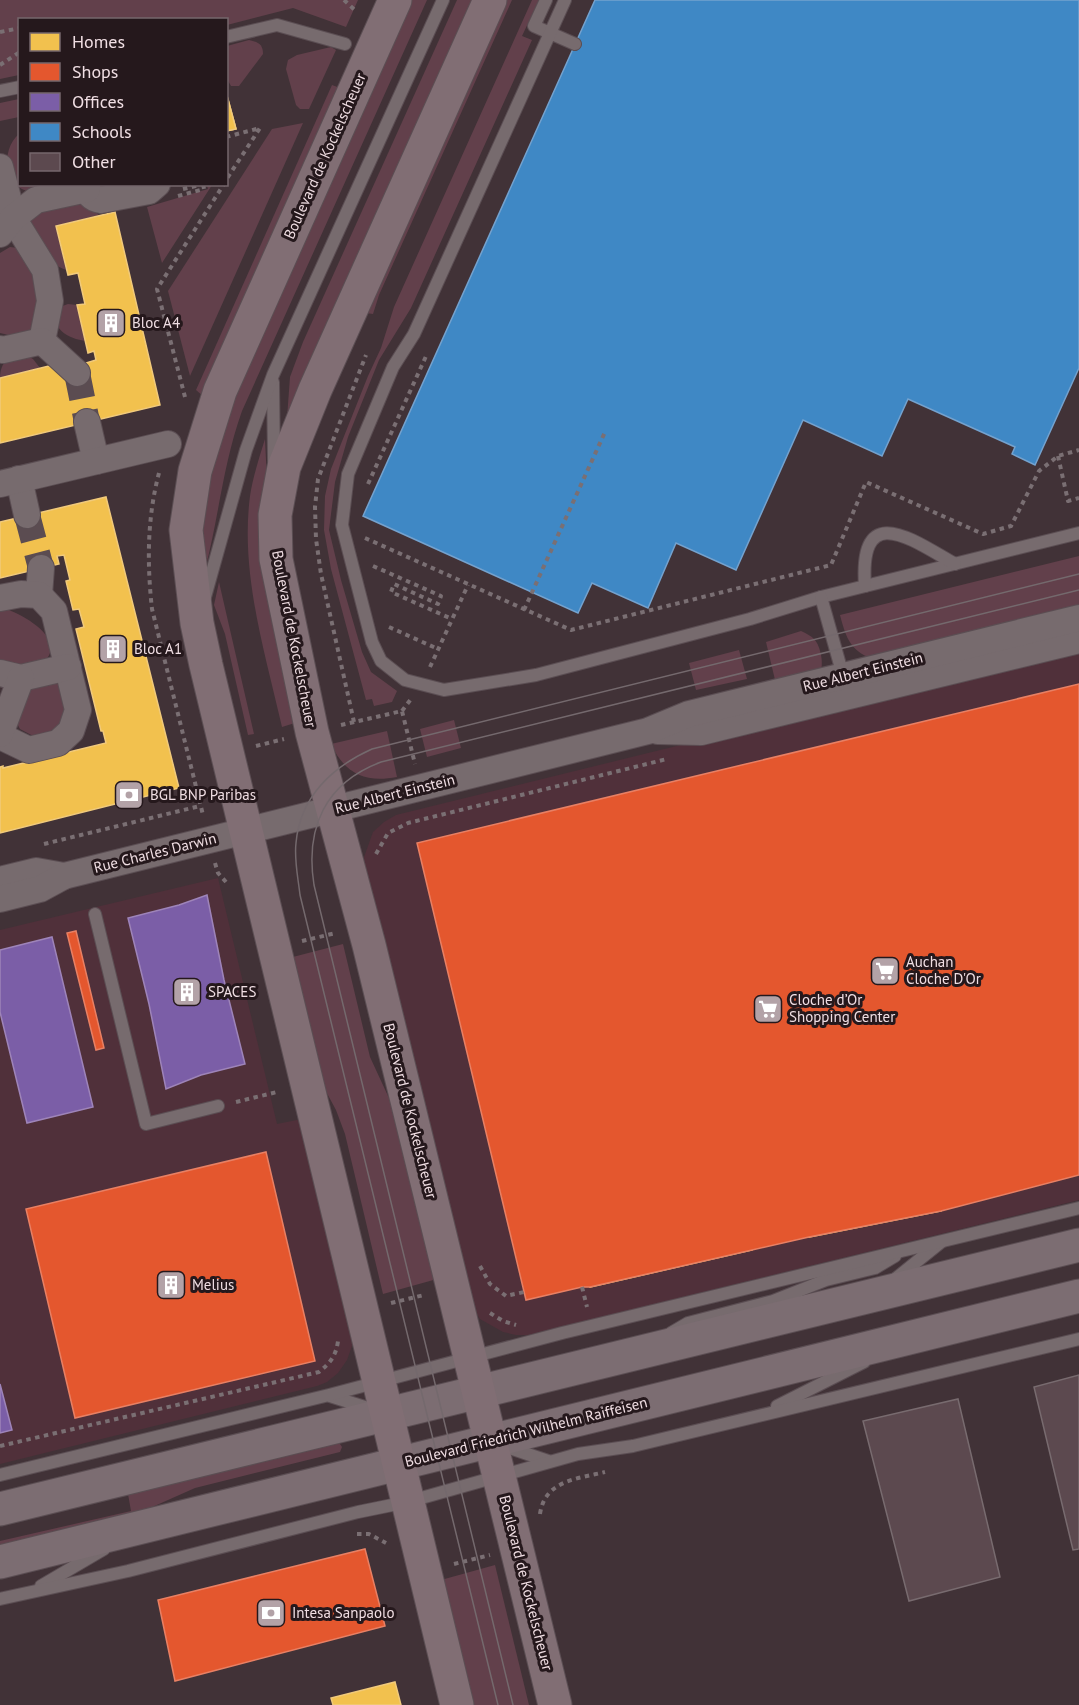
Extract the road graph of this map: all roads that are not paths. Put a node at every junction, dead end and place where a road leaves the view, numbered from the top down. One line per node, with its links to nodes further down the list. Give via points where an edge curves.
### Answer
1 (395, 0): 34 (main road, Boulevard de Kockelscheuer, via 225,380 205,439 195,471 186,530)
2 (443, 0): 19 (lane, Boulevard de Kockelscheuer)
3 (490, 0): 25 (main road, Boulevard de Kockelscheuer, via 315,390 284,467)
4 (546, 0): 6 (lane, via 534,26)
5 (566, 0): 6 (lane)
6 (550, 34): 9 (lane); 31 (lane, via 414,334 393,367 348,474 342,525 372,642 381,661 405,680 444,690 536,675)
7 (228, 37): 8 (lane, via 277,25)
8 (345, 44)
9 (575, 44)
10 (18, 87): 11 (lane)
11 (0, 91)
12 (0, 167): 15 (street)
13 (156, 186): 14 (street, via 101,201)
14 (87, 187): 15 (street, via 36,200)
15 (6, 226): 16 (street, via 45,270 50,301)
16 (42, 341): 17 (street); 18 (street)
17 (0, 349)
18 (77, 373)
19 (273, 375): 25 (lane, Boulevard de Kockelscheuer); 34 (lane, Boulevard de Kockelscheuer, via 246,450)
20 (87, 422): 22 (street)
21 (168, 444): 22 (street)
22 (96, 461): 23 (street)
23 (10, 481): 24 (street)
24 (27, 515)
25 (275, 515): 40 (main road, Boulevard de Kockelscheuer, via 276,560 312,732)
26 (1079, 533): 27 (lane)
27 (955, 564): 29 (lane); 29 (lane, via 904,535 884,533 868,546)
28 (40, 568): 30 (street)
29 (865, 586): 31 (lane)
30 (39, 595): 32 (street); 36 (street, via 54,611)
31 (821, 597): 38 (lane)
32 (0, 598)
33 (1079, 618): 38 (street, Rue Albert Einstein)
34 (197, 623): 41 (main road, Boulevard de Kockelscheuer)
35 (1079, 640): 38 (street, Rue Albert Einstein)
36 (68, 667): 37 (street); 39 (street, via 78,710 70,731 58,743 29,750)
37 (11, 675): 39 (street)
38 (845, 686): 40 (street, Rue Albert Einstein, via 701,732 648,731)
39 (0, 735)
40 (333, 809): 41 (street, Rue Albert Einstein); 56 (main road, Boulevard de Kockelscheuer)
41 (247, 831): 42 (street, Rue Charles Darwin); 57 (main road, Boulevard de Kockelscheuer)
42 (63, 876): 43 (street, Rue Charles Darwin, via 36,871); 44 (street, Rue Charles Darwin, via 40,889)
43 (0, 880)
44 (0, 899)
45 (94, 914): 46 (lane, via 146,1124)
46 (218, 1106)
47 (1079, 1208): 48 (lane)
48 (945, 1239): 50 (lane); 51 (lane)
49 (1079, 1245): 51 (main road)
50 (909, 1248): 55 (lane, via 875,1268 688,1323); 56 (lane)
51 (877, 1294): 55 (main road)
52 (1079, 1296): 53 (main road, Boulevard Friedrich Wilhelm Raiffeisen)
53 (917, 1336): 61 (lane, Boulevard Friedrich Wilhelm Raiffeisen); 62 (main road, Boulevard Friedrich Wilhelm Raiffeisen)
54 (1079, 1339): 61 (lane, Boulevard Friedrich Wilhelm Raiffeisen)
55 (641, 1351): 58 (main road)
56 (470, 1357): 57 (lane); 58 (main road, Boulevard de Kockelscheuer)
57 (379, 1383): 59 (lane); 60 (main road, Boulevard de Kockelscheuer)
58 (479, 1390): 60 (main road); 62 (main road, Boulevard de Kockelscheuer)
59 (329, 1395): 60 (lane); 65 (lane)
60 (386, 1415): 64 (main road, Boulevard de Kockelscheuer); 68 (main road)
61 (757, 1416): 63 (lane, Boulevard Friedrich Wilhelm Raiffeisen, via 633,1446)
62 (491, 1441): 63 (lane); 64 (main road, Boulevard Friedrich Wilhelm Raiffeisen); 66 (main road, Boulevard de Kockelscheuer)
63 (548, 1461): 66 (lane, Boulevard Friedrich Wilhelm Raiffeisen)
64 (397, 1464): 67 (main road, Boulevard de Kockelscheuer); 69 (main road, Boulevard Friedrich Wilhelm Raiffeisen)
65 (0, 1475)
66 (500, 1477): 67 (lane, Boulevard Friedrich Wilhelm Raiffeisen); 74 (main road, Boulevard de Kockelscheuer)
67 (407, 1502): 71 (lane, Boulevard Friedrich Wilhelm Raiffeisen); 73 (main road, Boulevard de Kockelscheuer)
68 (0, 1509)
69 (136, 1530): 70 (main road, Boulevard Friedrich Wilhelm Raiffeisen); 71 (lane, Boulevard Friedrich Wilhelm Raiffeisen)
70 (0, 1562)
71 (30, 1593): 72 (lane, Boulevard Friedrich Wilhelm Raiffeisen)
72 (0, 1599)
73 (457, 1705)
74 (555, 1705)

